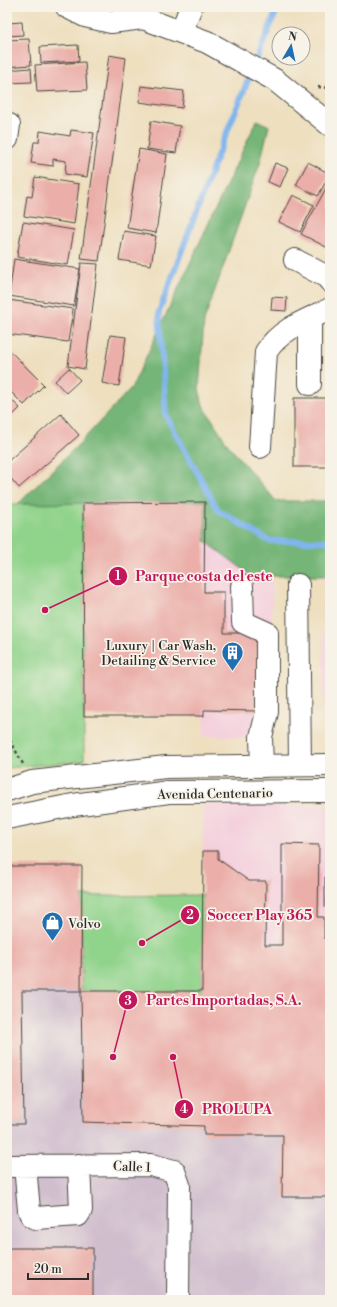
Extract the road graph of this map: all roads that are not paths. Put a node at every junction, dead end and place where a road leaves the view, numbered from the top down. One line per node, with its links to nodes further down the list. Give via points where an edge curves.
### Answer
1 (67, 7): 3 (main road, via 85,16 111,22)
2 (191, 7): 4 (main road)
3 (140, 12): 4 (main road)
4 (180, 32): 5 (main road, via 207,42 275,80)
5 (330, 125)
6 (296, 260): 7 (main road)
7 (330, 281)
8 (330, 310): 9 (main road)
9 (310, 319): 10 (main road); 11 (main road, via 284,332 272,342 266,352)
10 (310, 384)
11 (260, 447)
12 (298, 585): 14 (main road)
13 (242, 586): 16 (main road, via 243,622 267,633 267,712 261,738)
14 (300, 765): 15 (main road, Avenida Centenario); 16 (main road, Avenida Centenario)
15 (330, 765)
16 (262, 766): 17 (main road, Avenida Centenario, via 166,767 32,782)
17 (7, 790)
18 (330, 791): 19 (main road, Avenida Centenario, via 169,792 72,805)
19 (7, 818)
20 (79, 1165): 21 (main road, Calle 1); 21 (main road, via 81,1210 78,1215 36,1218 28,1210); 22 (main road, Calle 1, via 151,1165 174,1171 179,1185)
21 (16, 1166)
22 (178, 1300)

